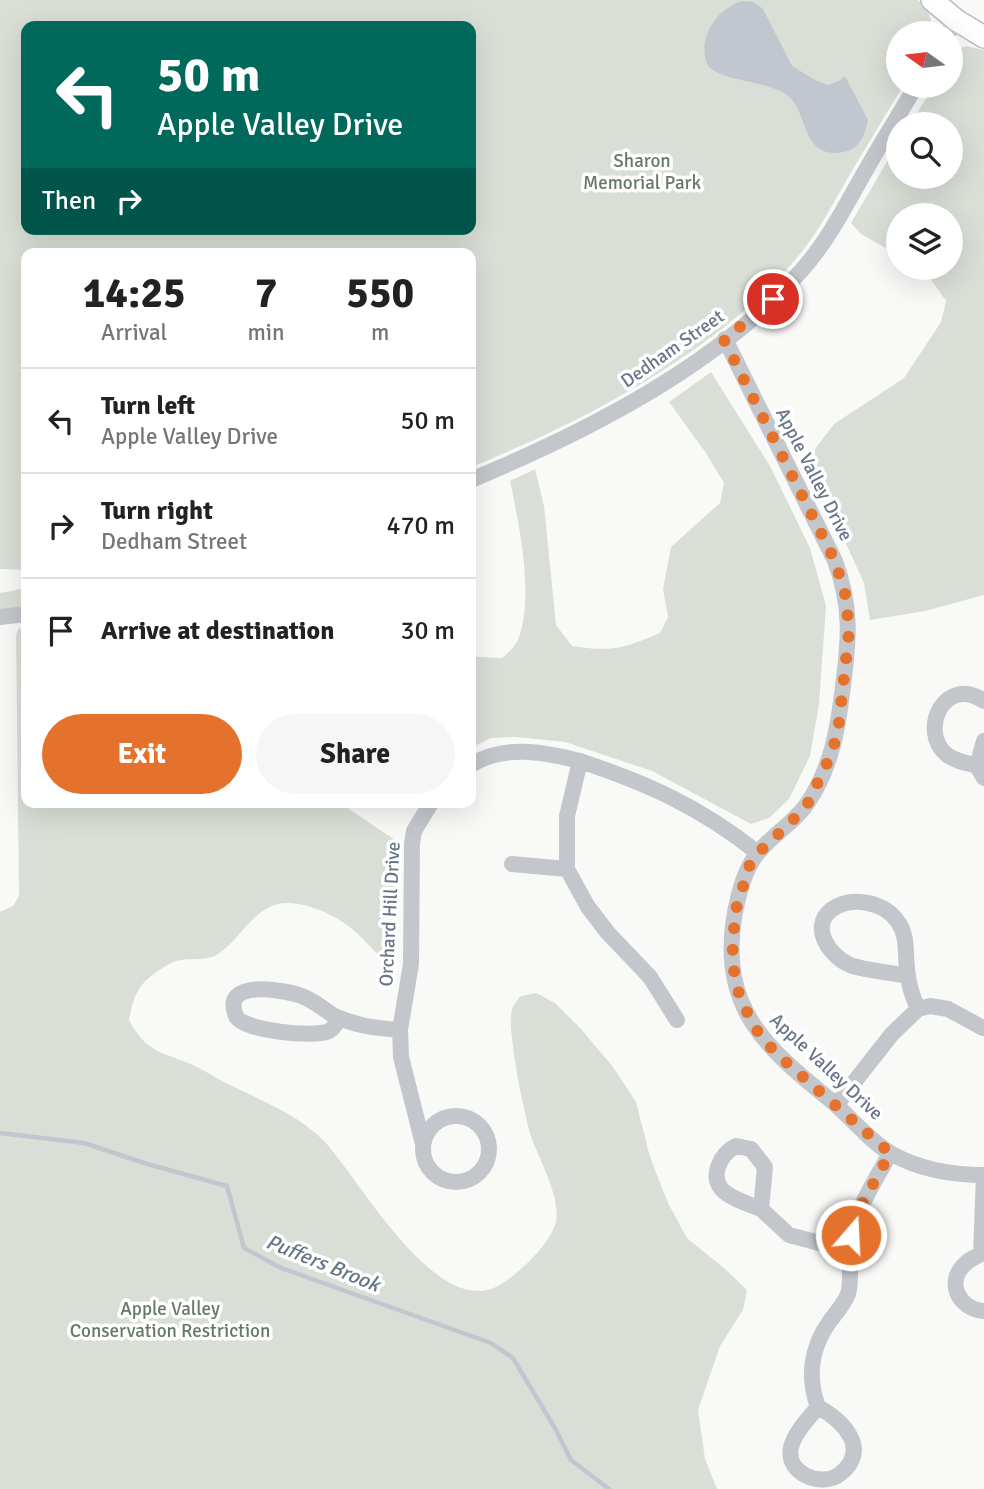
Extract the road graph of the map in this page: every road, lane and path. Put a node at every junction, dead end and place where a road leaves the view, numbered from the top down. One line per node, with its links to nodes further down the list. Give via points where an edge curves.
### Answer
1 (932, 0): 2 (street)
2 (948, 21)
3 (963, 30): 4 (street)
4 (984, 37)
5 (909, 98): 6 (street, Dedham Street, via 816,252 788,285)
6 (724, 340): 7 (street, Dedham Street, via 614,413); 16 (street, Apple Valley Drive, via 835,561 846,597 849,632 831,755 808,803)
7 (476, 478)
8 (21, 615): 9 (street)
9 (0, 617)
10 (984, 701): 14 (street, via 964,693 953,695 936,720 936,737 945,752)
11 (984, 741): 14 (street)
12 (580, 761): 13 (street, via 512,752); 16 (street, via 676,798); 18 (street, via 567,816)
13 (476, 762)
14 (981, 772)
15 (427, 808): 23 (street, Orchard Hill Drive, via 412,844 411,964)
16 (758, 853): 25 (street, Apple Valley Drive, via 744,881 732,935 740,999 766,1043)
17 (512, 864): 18 (street)
18 (567, 869): 22 (street, via 588,906 650,977)
19 (908, 976): 19 (street, via 904,932 887,909 856,903 838,906 828,914 823,938 835,956 856,967); 20 (street)
20 (918, 1009): 24 (street, via 948,1009); 25 (street, via 892,1034)
21 (338, 1018): 21 (street, via 307,998 285,991 251,989 238,996 235,1004 243,1023 288,1032 329,1031); 23 (street, via 367,1028)
22 (677, 1020)
23 (400, 1030): 26 (street, Orchard Hill Drive, via 401,1057)
24 (984, 1031)
25 (836, 1105): 27 (street, Apple Valley Drive)
26 (423, 1144): 26 (street, Orchard Hill Drive, via 431,1126 459,1115 477,1123 489,1150 475,1175 448,1181 426,1163)
27 (890, 1153): 28 (street, Apple Valley Drive, via 923,1167); 30 (street, via 855,1219)
28 (984, 1175): 31 (street)
29 (761, 1209): 30 (street, via 789,1235 827,1245)
30 (850, 1242): 33 (street, via 848,1294 820,1338 811,1367)
31 (982, 1255): 32 (street, via 964,1264 956,1281 962,1303)
32 (984, 1311)
33 (818, 1407): 33 (street, via 851,1435 854,1450 840,1475 822,1479 805,1476 791,1457 801,1427)

